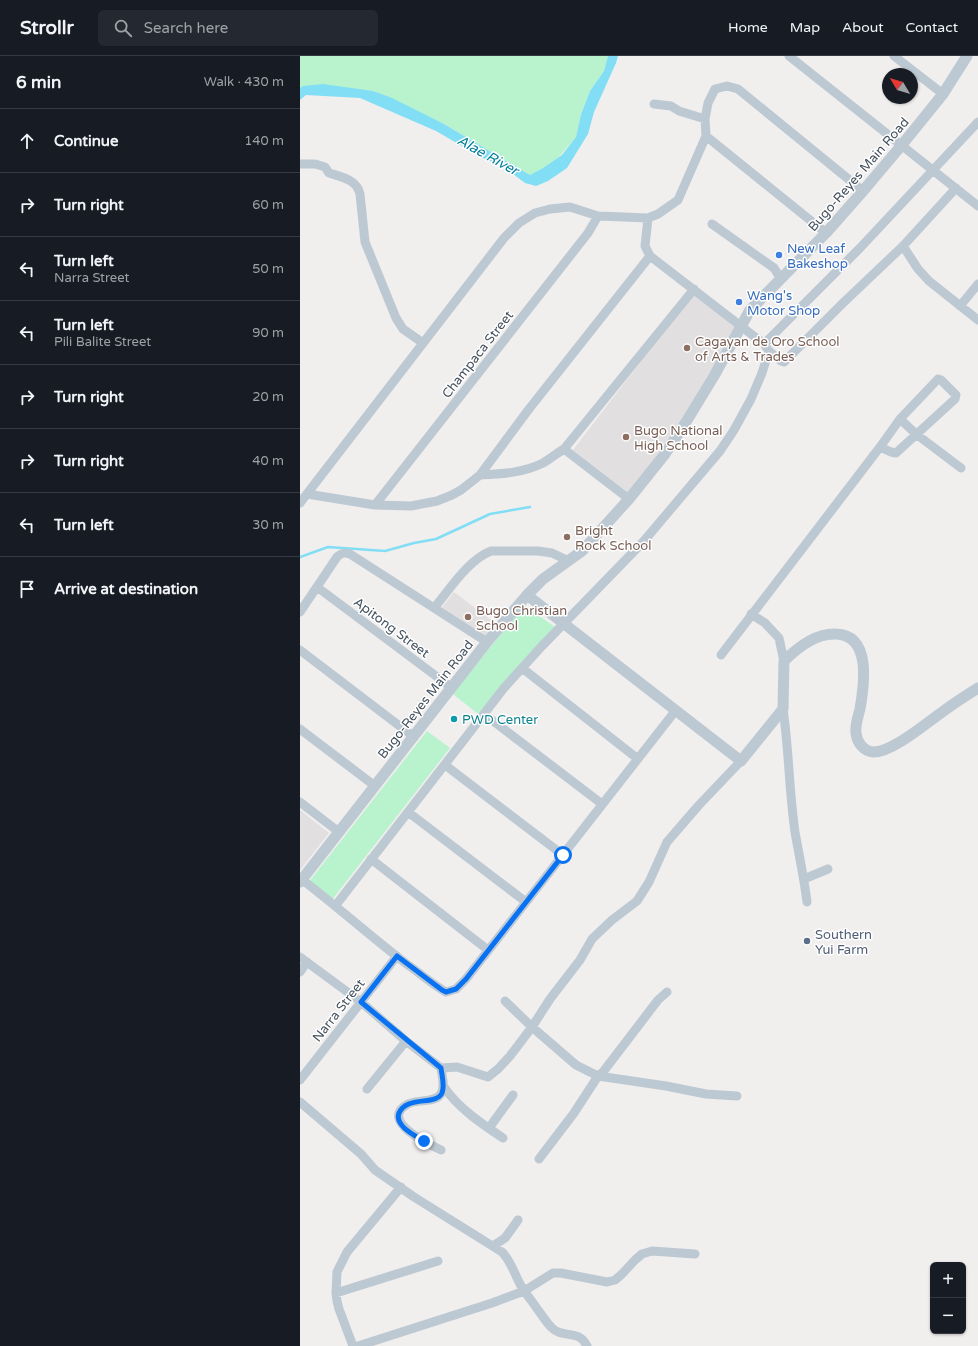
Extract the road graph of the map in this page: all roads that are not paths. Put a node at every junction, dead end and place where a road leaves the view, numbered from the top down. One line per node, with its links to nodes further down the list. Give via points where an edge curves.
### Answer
1 (789, 56): 9 (street)
2 (894, 56): 4 (street)
3 (967, 56): 4 (street, Bugo-Reyes Main Road)
4 (943, 94): 9 (street, Bugo-Reyes Main Road)
5 (654, 104): 6 (street, via 671,106)
6 (705, 119): 8 (street); 13 (street, via 708,102 715,89 727,86 738,90)
7 (978, 122): 11 (street)
8 (706, 136): 16 (street, via 678,200); 18 (street)
9 (901, 146): 11 (street); 13 (street, Bugo-Reyes Main Road)
10 (300, 164): 27 (street, via 325,167 329,173 342,177 359,189 365,242 396,318 403,329)
11 (932, 170): 12 (street); 28 (street)
12 (956, 188): 14 (street); 19 (street)
13 (863, 191): 18 (street, Bugo-Reyes Main Road)
14 (978, 206)
15 (598, 216): 16 (street); 27 (street, via 564,207 535,213 519,223 504,238); 38 (street, Champaca Street, via 588,233)
16 (648, 218): 20 (street, via 645,246)
17 (712, 224): 21 (street, via 774,268)
18 (826, 233): 21 (street, Bugo-Reyes Main Road)
19 (903, 246): 24 (street, via 929,281); 28 (street, via 786,360 781,361)
20 (650, 256): 23 (street); 34 (street)
21 (781, 279): 26 (street, Bugo-Reyes Main Road, via 753,306)
22 (978, 284): 24 (street)
23 (694, 289): 26 (street); 32 (street)
24 (960, 306): 25 (street)
25 (978, 320)
26 (741, 326): 28 (street); 36 (street, Bugo-Reyes Main Road, via 686,422 665,454)
27 (423, 343): 35 (street)
28 (766, 348): 45 (street, via 762,374 751,399 720,451 643,542)
29 (900, 419): 30 (street); 30 (street, via 938,379 956,395); 31 (street)
30 (916, 434): 31 (street, via 896,452); 33 (street)
31 (880, 447): 44 (street)
32 (564, 449): 34 (street, via 542,463 523,470); 36 (street)
33 (961, 468)
34 (480, 475): 38 (street, via 461,490 437,501 411,506)
35 (306, 494): 37 (street); 38 (street)
36 (629, 499): 39 (street, Bugo-Reyes Main Road, via 596,536)
37 (300, 503)
38 (375, 505)
39 (569, 561): 41 (street, Bugo-Reyes Main Road); 42 (street, via 552,553 538,551 491,551 475,561)
40 (317, 587): 42 (street, via 337,557 345,553); 43 (street); 51 (street, Apitong Street)
41 (527, 595): 45 (street); 46 (street, Bugo-Reyes Main Road)
42 (434, 608): 46 (street)
43 (300, 612)
44 (751, 614): 48 (street); 49 (street, via 765,623 779,638)
45 (564, 624): 50 (street); 54 (street)
46 (487, 642): 51 (street, Bugo-Reyes Main Road)
47 (300, 650): 57 (street)
48 (721, 655)
49 (784, 661): 52 (street, via 798,648 828,634 846,636 855,642 860,651 863,678 857,740 866,750 873,752 881,751 903,740); 53 (street)
50 (522, 668): 55 (street); 58 (street)
51 (452, 688): 57 (street, Bugo-Reyes Main Road)
52 (978, 688)
53 (783, 709): 59 (street); 69 (street, via 795,831)
54 (676, 710): 58 (street); 59 (street)
55 (484, 714): 60 (street); 63 (street)
56 (300, 729): 61 (street)
57 (414, 737): 61 (street, Bugo-Reyes Main Road)
58 (638, 759): 63 (street)
59 (741, 761): 81 (street, via 698,805 667,842 650,882 637,901 592,939)
60 (445, 765): 64 (street); 66 (street)
61 (375, 786): 65 (street, Bugo-Reyes Main Road)
62 (300, 802): 65 (street)
63 (602, 804): 66 (street)
64 (408, 812): 67 (street); 71 (street)
65 (339, 832): 70 (street, Bugo-Reyes Main Road)
66 (563, 855): 71 (street)
67 (371, 859): 73 (street); 74 (street)
68 (828, 869): 69 (street)
69 (804, 879): 72 (street)
70 (301, 880): 73 (street)
71 (526, 902): 74 (street)
72 (807, 902)
73 (336, 905): 75 (street)
74 (488, 950): 75 (street, via 461,985 446,992)
75 (397, 956): 80 (street, Narra Street)
76 (304, 960): 77 (street); 80 (street)
77 (300, 972)
78 (667, 992): 84 (street)
79 (505, 1001): 81 (street)
80 (361, 1002): 82 (street); 85 (street, Narra Street)
81 (532, 1027): 83 (street, via 502,1065 488,1077 457,1067); 84 (street, via 576,1065)
82 (406, 1041): 83 (street); 87 (street)
83 (441, 1068): 86 (street)
84 (598, 1076): 89 (street, via 706,1094); 94 (street)
85 (300, 1080)
86 (444, 1087): 91 (street, via 449,1095); 93 (street, via 442,1094 436,1099 408,1104 402,1109 398,1120 410,1132)
87 (367, 1089)
88 (513, 1095): 91 (street)
89 (737, 1096)
90 (300, 1102): 95 (street, via 361,1154 375,1170)
91 (489, 1128): 92 (street)
92 (503, 1138)
93 (441, 1150)
94 (539, 1159)
95 (401, 1187): 97 (street); 101 (street, via 347,1252 337,1272)
96 (518, 1220): 97 (street, via 505,1238)
97 (493, 1246): 100 (street, via 507,1257)
98 (695, 1254): 100 (street, via 652,1251 642,1254 615,1280 607,1282 553,1273)
99 (438, 1261): 101 (street)
100 (524, 1291): 103 (street); 104 (street, via 550,1327 560,1334 581,1337)
101 (336, 1293): 102 (street, via 339,1309)
102 (353, 1346)
103 (358, 1346)
104 (587, 1346)

